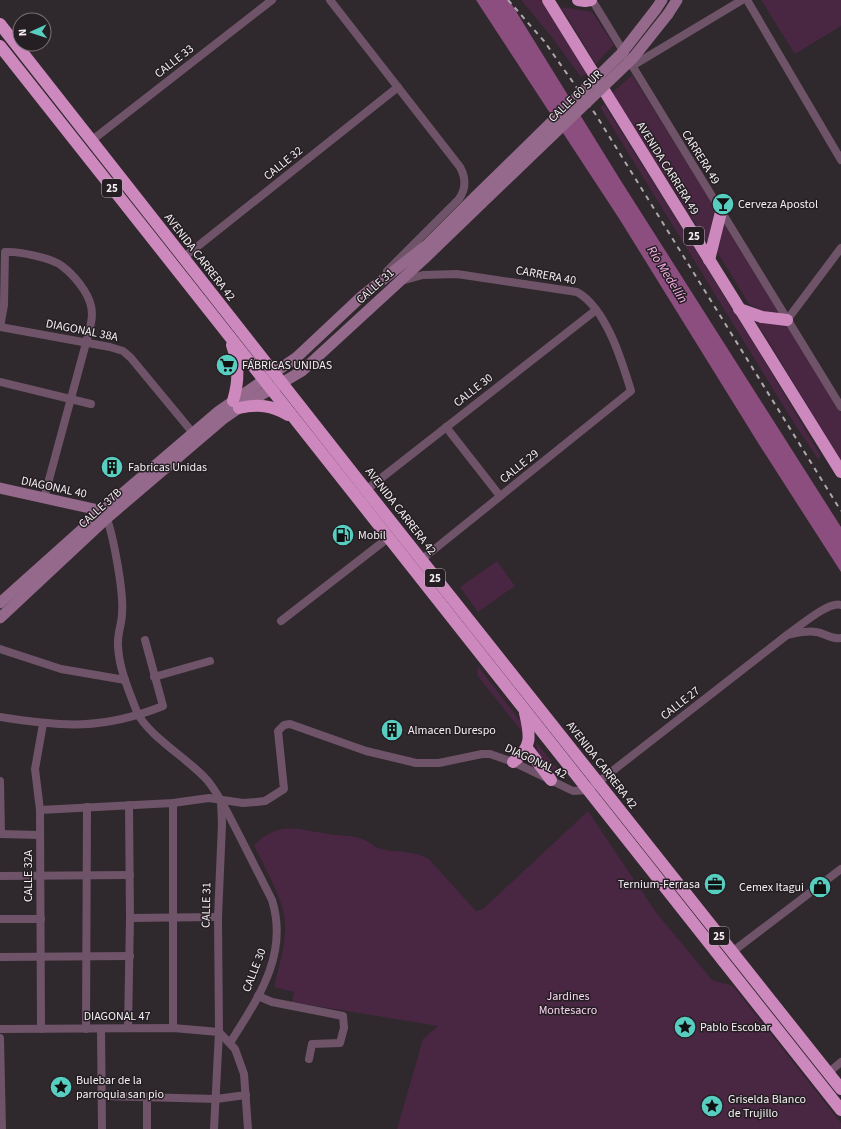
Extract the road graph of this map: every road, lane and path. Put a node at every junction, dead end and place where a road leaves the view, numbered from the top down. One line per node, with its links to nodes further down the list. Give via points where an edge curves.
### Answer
1 (272, 0): 14 (street, CALLE 33)
2 (330, 0): 13 (street)
3 (548, 0): 22 (highway, AVENIDA CARRERA 49 / 25)
4 (578, 0): 5 (highway)
5 (592, 0): 12 (street, CARRERA 49)
6 (677, 0): 18 (main road, CALLE 60 SUR, bridge, via 633,58)
7 (742, 0): 12 (street)
8 (747, 0): 16 (street)
9 (659, 4): 18 (main road, CALLE 60 SUR, bridge, via 621,54)
10 (0, 24): 14 (highway, AVENIDA CARRERA 42 / 25)
11 (0, 46): 15 (highway, 25)
12 (632, 66): 19 (street, CARRERA 49)
13 (398, 87): 21 (street, CALLE 32); 24 (street, CALLE 31, via 460,167 465,181 463,194)
14 (92, 141): 17 (highway, AVENIDA CARRERA 42 / 25)
15 (80, 147): 17 (highway); 29 (highway, 25)
16 (841, 160)
17 (121, 178): 21 (highway, AVENIDA CARRERA 42 / 25)
18 (479, 199): 23 (main road, CALLE 31); 24 (main road, CALLE 31, via 428,244)
19 (721, 212): 22 (highway); 27 (street, CARRERA 49)
20 (841, 248): 27 (street)
21 (184, 258): 31 (highway, AVENIDA CARRERA 42 / 25)
22 (708, 260): 25 (highway, AVENIDA CARRERA 49 / 25)
23 (396, 283): 26 (street, CARRERA 40, via 423,276 463,274 570,290 582,294); 31 (main road, CALLE 31, via 302,371)
24 (362, 296): 31 (main road, CALLE 31)
25 (739, 309): 27 (highway, via 762,317); 42 (highway, AVENIDA CARRERA 49 / 25)
26 (596, 310): 34 (street, CARRERA 40, via 614,343); 40 (street, CALLE 30)
27 (787, 320): 38 (street, CARRERA 49)
28 (0, 327): 30 (street, DIAGONAL 38A); 30 (street, via 4,305 5,252 33,256 61,265 88,296 92,306 92,318)
29 (224, 330): 33 (highway, 25); 37 (highway, via 236,358)
30 (86, 343): 35 (street); 41 (street, DIAGONAL 38A, via 127,354)
31 (278, 378): 33 (main road, CALLE 37B); 44 (highway, AVENIDA CARRERA 42 / 25)
32 (0, 382): 35 (street)
33 (267, 385): 37 (main road, CALLE 37B); 39 (highway, 25)
34 (631, 391): 45 (street, CALLE 29)
35 (70, 399): 36 (street); 46 (street)
36 (91, 404)
37 (236, 404): 39 (highway, via 266,405); 41 (main road, CALLE 37B); 48 (main road, CALLE 37B)
38 (841, 407)
39 (294, 419): 47 (highway, 25)
40 (446, 427): 44 (street, CALLE 30); 45 (street)
41 (193, 433): 48 (main road, CALLE 37B)
42 (841, 472)
43 (0, 488): 46 (main road, DIAGONAL 40)
44 (366, 490): 49 (highway, AVENIDA CARRERA 42 / 25)
45 (500, 496): 51 (street, CALLE 29)
46 (44, 498): 48 (main road, DIAGONAL 40)
47 (362, 505): 49 (highway); 50 (highway, 25)
48 (105, 514): 52 (main road, CALLE 37B); 54 (main road, CALLE 37B); 62 (street, via 122,596 118,643)
49 (401, 535): 51 (highway, AVENIDA CARRERA 42 / 25)
50 (388, 538): 55 (street); 63 (highway, 25)
51 (421, 560): 71 (highway, AVENIDA CARRERA 42 / 25)
52 (0, 603)
53 (841, 605): 56 (street, CALLE 27, via 832,604)
54 (0, 618)
55 (281, 621)
56 (787, 635): 58 (street, CALLE 27, via 816,631); 71 (street, CALLE 27)
57 (145, 640): 61 (street)
58 (840, 640)
59 (0, 650): 62 (street, via 61,669)
60 (210, 661): 61 (street)
61 (154, 677): 64 (street, via 163,706)
62 (125, 680): 64 (street)
63 (524, 710): 67 (highway, via 529,733); 72 (highway, 25)
64 (138, 715): 66 (street, via 87,726); 73 (street, via 153,732 200,772)
65 (0, 717): 66 (street)
66 (43, 724): 77 (street, CALLE 32A, via 35,769)
67 (527, 748): 68 (highway); 69 (highway)
68 (513, 762): 69 (street, DIAGONAL 42); 73 (street, DIAGONAL 42, via 499,756 482,754 439,763 416,763 366,751 288,724 278,731 284,789 265,801 243,803)
69 (551, 780): 72 (street, DIAGONAL 42, via 573,791)
70 (1, 781): 78 (street)
71 (598, 782): 72 (street, CALLE 27); 90 (highway, AVENIDA CARRERA 42 / 25)
72 (588, 790): 106 (highway, 25)
73 (220, 799): 74 (street, via 208,798); 85 (street, CALLE 31, via 222,824); 95 (street, CALLE 30, via 272,900 276,914 278,939 274,960)
74 (173, 803): 75 (street); 87 (street)
75 (129, 805): 76 (street); 83 (street)
76 (87, 806): 77 (street); 82 (street)
77 (40, 810): 79 (street, CALLE 32A)
78 (0, 834): 79 (street)
79 (40, 835): 81 (street, CALLE 32A)
80 (841, 869): 90 (street)
81 (40, 875): 82 (street); 84 (street); 89 (street, CALLE 32A)
82 (87, 875): 83 (street); 92 (street)
83 (130, 875): 86 (street)
84 (0, 876)
85 (218, 917): 87 (street); 103 (street, CALLE 31)
86 (130, 918): 87 (street); 93 (street)
87 (173, 918): 98 (street)
88 (0, 919): 89 (street)
89 (40, 919): 91 (street, CALLE 32A)
90 (732, 952): 96 (highway, AVENIDA CARRERA 42 / 25)
91 (41, 956): 92 (street); 94 (street); 100 (street, CALLE 32A)
92 (86, 956): 93 (street); 101 (street)
93 (130, 956): 97 (street)
94 (0, 957)
95 (258, 996): 105 (street, CALLE 30); 107 (street, via 272,1002 343,1016 344,1028 340,1043 312,1044)
96 (781, 1014): 106 (highway); 109 (highway, AVENIDA CARRERA 42 / 25)
97 (128, 1028): 98 (street, DIAGONAL 47); 102 (street, DIAGONAL 47)
98 (173, 1028): 103 (street, DIAGONAL 47)
99 (0, 1029): 100 (street, DIAGONAL 47)
100 (41, 1029): 101 (street, DIAGONAL 47)
101 (86, 1029): 102 (street, DIAGONAL 47)
102 (101, 1029): 113 (street)
103 (219, 1032): 105 (street); 115 (street, CALLE 31)
104 (0, 1038): 111 (street)
105 (230, 1043): 112 (street, via 244,1074)
106 (796, 1054): 116 (highway, 25)
107 (309, 1059)
108 (841, 1062): 109 (street)
109 (828, 1073): 110 (highway, AVENIDA CARRERA 42 / 25)
110 (841, 1089)
111 (0, 1095): 117 (street)
112 (246, 1095): 115 (street); 121 (street)
113 (103, 1096): 114 (street); 118 (street)
114 (147, 1097): 115 (street); 119 (street)
115 (216, 1099): 120 (street, CALLE 31)
116 (841, 1110)
117 (2, 1129)
118 (102, 1129)
119 (147, 1129)
120 (214, 1129)
121 (248, 1129)

